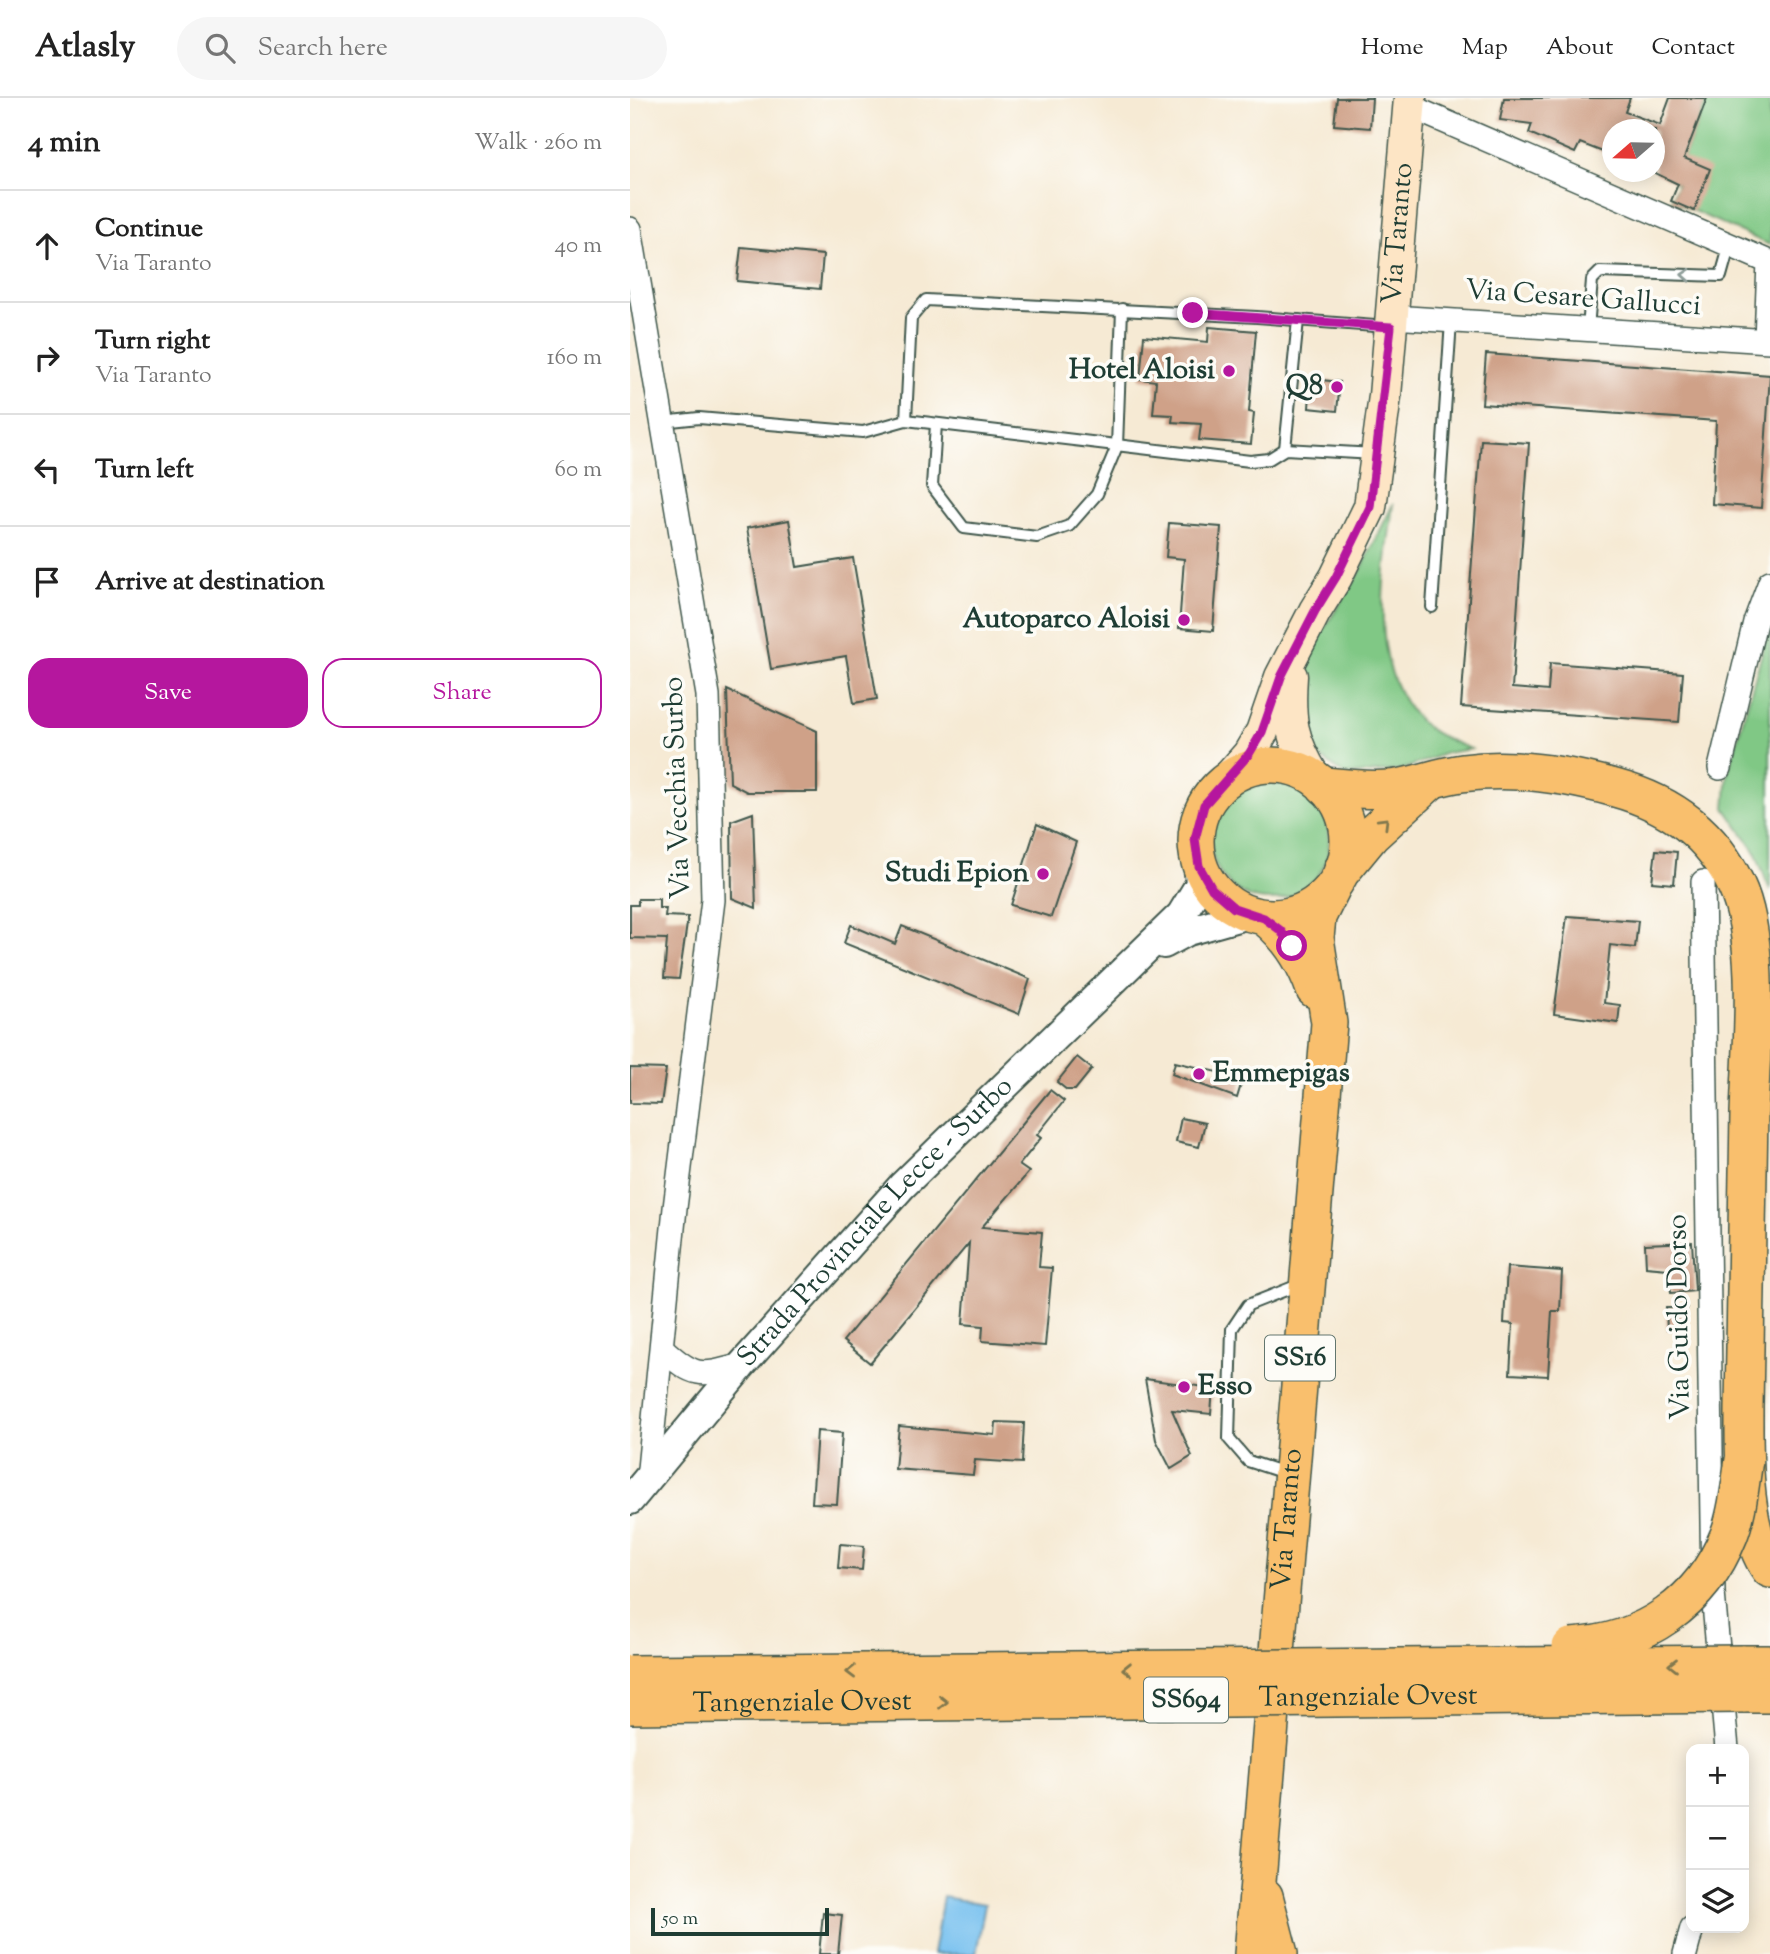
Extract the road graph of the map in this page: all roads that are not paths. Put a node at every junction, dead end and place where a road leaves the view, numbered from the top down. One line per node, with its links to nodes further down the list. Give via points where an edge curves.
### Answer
1 (1409, 102): 3 (street); 7 (main road, Via Taranto)
2 (630, 229): 11 (street, Via Vecchia Surbo)
3 (1730, 244): 8 (lane, one-way to 8, via 1721,276 1600,271 1592,280); 9 (street, via 1769,262)
4 (1122, 309): 5 (lane); 10 (lane, via 926,300 911,318); 13 (lane)
5 (1298, 320): 7 (lane); 14 (lane)
6 (1451, 321): 7 (street, Via Cesare Gallucci); 8 (street, Via Cesare Gallucci); 17 (lane)
7 (1392, 322): 15 (main road, Via Taranto)
8 (1588, 329): 9 (street, Via Cesare Gallucci)
9 (1768, 340)
10 (906, 420): 11 (lane, via 863,432 699,418); 12 (lane)
11 (662, 422): 30 (street, Via Vecchia Surbo, via 708,695 713,900)
12 (936, 424): 13 (lane); 13 (lane, via 932,486 964,528 1037,537 1069,526 1097,494)
13 (1117, 446): 14 (lane, via 1250,461 1269,459)
14 (1285, 449): 15 (lane)
15 (1378, 454): 18 (main road, Via Taranto, via 1370,507)
16 (1770, 582): 19 (street, via 1755,622)
17 (1432, 607)
18 (1297, 645): 20 (main road, Via Taranto, via 1262,732); 22 (main road, Via Taranto, via 1291,723 1296,748)
19 (1720, 768)
20 (1227, 779): 22 (main road, via 1247,769 1277,764); 23 (main road, Via Taranto, via 1212,793 1198,819)
21 (1432, 780): 22 (highway, via 1388,789); 24 (highway, one-way to 21, via 1380,826); 32 (highway, via 1491,771 1541,774 1655,801 1687,820 1717,850 1738,887 1745,914 1752,1003)
22 (1320, 782): 24 (main road, Via Taranto, via 1346,822 1348,844)
23 (1198, 860): 26 (main road, Via Taranto, via 1212,889 1234,908); 27 (street, Strada Provinciale Lecce - Surbo, via 1200,884 1192,901)
24 (1337, 879): 26 (main road, via 1309,908 1286,916); 28 (main road, Via Taranto, via 1318,917 1316,937 1329,1023)
25 (1703, 883): 40 (street, Via Guido Dorso, via 1713,1593)
26 (1256, 916): 27 (street, Strada Provinciale Lecce - Surbo, via 1188,931); 28 (main road, Via Taranto, via 1280,930 1306,967 1321,1026)
27 (1138, 961): 31 (street, Strada Provinciale Lecce - Surbo, via 902,1186)
28 (1323, 1084): 29 (main road, Via Taranto / SS16)
29 (1307, 1281): 33 (main road, Via Taranto / SS16); 33 (lane, via 1248,1305 1232,1329 1229,1439 1248,1461)
30 (662, 1348): 31 (street, via 681,1366 705,1375); 34 (street, Via Vecchia Surbo)
31 (742, 1365): 34 (street, Strada Provinciale Lecce - Surbo)
32 (1744, 1461): 35 (highway, via 1754,1529); 36 (highway, bridge, via 1730,1533 1710,1574 1663,1620 1630,1637 1595,1646 1359,1657)
33 (1290, 1475): 41 (main road, Via Taranto / SS16)
34 (639, 1490)
35 (1770, 1569)
36 (1312, 1668): 37 (highway, Tangenziale Ovest / SS694, one-way to 37, bridge); 38 (highway, Tangenziale Ovest / SS694, one-way to 36, bridge)
37 (630, 1674)
38 (1756, 1690): 39 (highway, Tangenziale Ovest / SS694, one-way to 38, bridge, via 1548,1697)
39 (630, 1705)
40 (1727, 1744)
41 (1258, 1869): 43 (main road, Via Taranto / SS16); 44 (main road)
42 (1691, 1933): 45 (street)
43 (1252, 1954)
44 (1280, 1954)
45 (1685, 1954)

